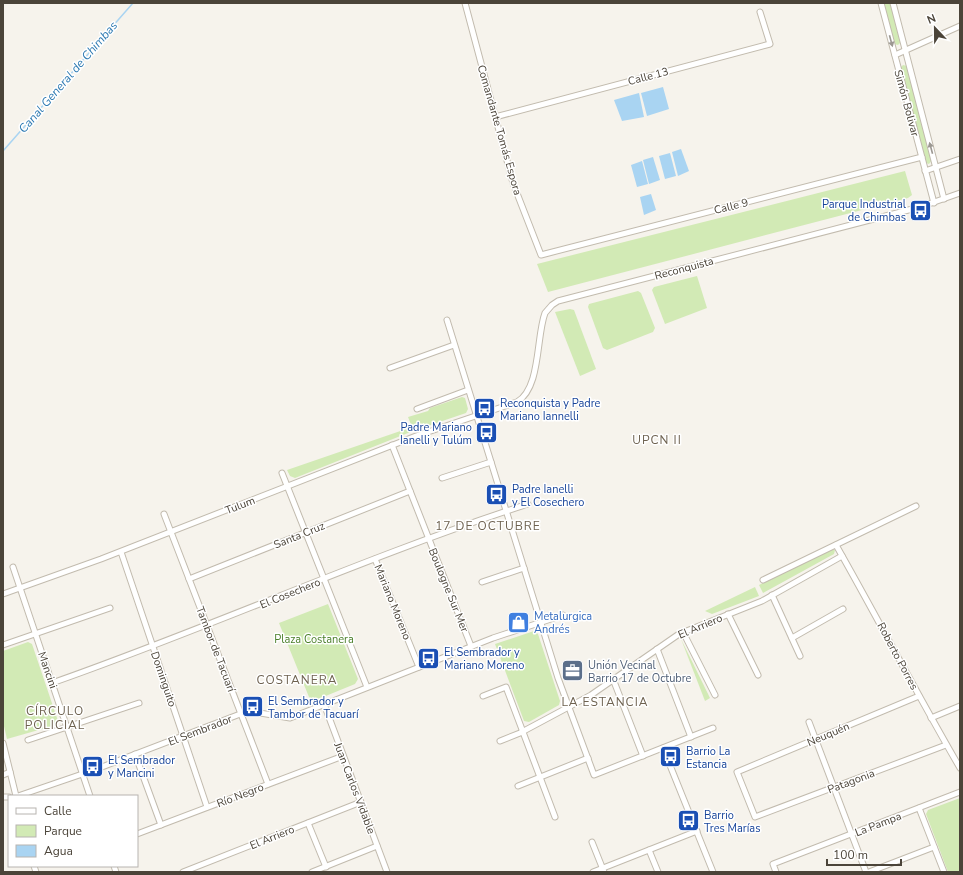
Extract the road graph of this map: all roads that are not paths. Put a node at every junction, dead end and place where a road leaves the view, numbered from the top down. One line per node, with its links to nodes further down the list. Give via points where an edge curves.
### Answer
1 (465, 3): 8 (street, Comandante Tomás Espora)
2 (881, 3): 7 (street, Simón Bolivar, one-way to 7)
3 (893, 3): 6 (street, Simón Bolivar)
4 (760, 12): 8 (street, Calle 13, via 770,44)
5 (960, 26): 6 (street)
6 (906, 50): 7 (street); 11 (street, Simón Bolivar, one-way to 6)
7 (895, 56): 9 (street, Simón Bolivar)
8 (495, 118): 16 (street, Comandante Tomás Espora, via 513,183)
9 (922, 157): 12 (street, Simón Bolivar); 16 (street, Calle 9)
10 (960, 159): 11 (street)
11 (936, 168): 12 (street); 14 (street, Simón Bolivar)
12 (925, 171): 15 (street, Simón Bolivar)
13 (960, 193): 14 (street, Reconquista)
14 (944, 199): 15 (street, Reconquista)
15 (934, 203): 22 (street, Reconquista, via 558,301 549,308 544,317 532,379 526,395 514,404)
16 (541, 255)
17 (447, 320): 18 (street)
18 (454, 345): 19 (street); 20 (street)
19 (390, 368)
20 (468, 390): 21 (street); 22 (street)
21 (417, 409)
22 (476, 416): 23 (street, Tulum); 24 (street)
23 (392, 445): 27 (street, Tulum); 28 (street, Boulogne Sur Mer)
24 (491, 462): 26 (street); 31 (street)
25 (282, 473): 27 (street)
26 (442, 478)
27 (287, 487): 33 (street, Tulum); 34 (street)
28 (410, 491): 34 (street, Santa Cruz); 35 (street, Boulogne Sur Mer)
29 (528, 504): 31 (street, El Cosechero)
30 (916, 506): 36 (street)
31 (506, 511): 35 (street, El Cosechero); 41 (street)
32 (164, 514): 33 (street, Tambor de Tacuarí)
33 (171, 532): 37 (street, Tulum); 42 (street, Tambor de Tacuarí)
34 (305, 533): 42 (street, Santa Cruz); 43 (street)
35 (428, 538): 39 (street, El Cosechero); 60 (street, Boulogne Sur Mer)
36 (836, 545): 38 (street, Roberto Porres); 44 (street)
37 (121, 552): 46 (street, Tulum); 59 (street, Dominguito)
38 (842, 556): 48 (street, El Arriero); 70 (street, Roberto Porres)
39 (375, 559): 43 (street, El Cosechero); 63 (street, Mariano Moreno)
40 (13, 567): 46 (street, Mancini)
41 (524, 568): 45 (street); 53 (street)
42 (189, 579): 54 (street, Tambor de Tacuarí)
43 (324, 579): 54 (street, El Cosechero); 67 (street)
44 (763, 580)
45 (482, 582)
46 (20, 588): 47 (street, Tulum); 56 (street, Mancini)
47 (3, 594)
48 (772, 595): 51 (street, El Arriero); 57 (street)
49 (110, 608): 56 (street)
50 (843, 609): 57 (street)
51 (728, 614): 55 (street, El Arriero); 64 (street)
52 (562, 615): 53 (street, El Sembrador)
53 (540, 622): 60 (street, El Sembrador); 74 (street)
54 (207, 625): 59 (street, El Cosechero); 75 (street, Tambor de Tacuarí)
55 (684, 632): 61 (street, El Arriero); 68 (street)
56 (35, 634): 58 (street); 66 (street, Mancini)
57 (792, 638): 62 (street)
58 (3, 645)
59 (153, 646): 66 (street, El Cosechero); 81 (street, Dominguito)
60 (471, 646): 63 (street, El Sembrador)
61 (656, 649): 65 (street, El Arriero); 82 (street)
62 (800, 656)
63 (419, 667): 67 (street, El Sembrador)
64 (758, 675)
65 (613, 680): 74 (street, El Arriero); 91 (street)
66 (52, 683): 78 (street, Mancini)
67 (366, 687): 72 (street, El Sembrador)
68 (715, 695)
69 (483, 696): 80 (street, via 506,687)
70 (919, 696): 76 (street, Roberto Porres); 83 (street, Neuquén)
71 (139, 703): 78 (street)
72 (324, 704): 75 (street, El Sembrador, via 290,718 248,711); 90 (street, Juan Carlos Vidable)
73 (960, 706): 76 (street)
74 (569, 707): 80 (street, El Arriero); 92 (street)
75 (241, 714): 81 (street, El Sembrador); 98 (street, Tambor de Tacuarí)
76 (931, 718): 87 (street, Roberto Porres)
77 (809, 722): 83 (street)
78 (67, 727): 84 (street); 96 (street, Mancini)
79 (714, 728): 82 (street)
80 (523, 731): 85 (street, El Arriero); 97 (street)
81 (184, 736): 89 (street, El Sembrador); 106 (street, Dominguito)
82 (691, 737): 88 (street)
83 (816, 739): 100 (street); 109 (street, Neuquén, via 738,772)
84 (28, 740)
85 (500, 741)
86 (3, 744): 94 (street)
87 (946, 745): 93 (street, Roberto Porres); 100 (street, Patagonia)
88 (663, 748): 91 (street); 112 (street)
89 (135, 754): 96 (street, El Sembrador); 111 (street)
90 (343, 756): 98 (street, Río Negro); 105 (street, Juan Carlos Vidable)
91 (643, 756): 92 (street, via 594,775)
92 (588, 758): 97 (street)
93 (960, 768)
94 (10, 772): 95 (street); 102 (street)
95 (3, 774)
96 (83, 774): 103 (street, El Sembrador); 104 (street, Mancini)
97 (540, 777): 99 (street); 108 (street)
98 (268, 784): 106 (street, Río Negro)
99 (518, 786)
100 (834, 788): 109 (street, Patagonia); 114 (street)
101 (960, 792): 107 (street, La Pampa)
102 (17, 795)
103 (20, 795)
104 (90, 795)
105 (361, 802): 110 (street, El Arriero); 116 (street, Juan Carlos Vidable)
106 (208, 807): 111 (street, Río Negro)
107 (919, 808): 114 (street, La Pampa); 117 (street)
108 (555, 817)
109 (755, 818)
110 (308, 822): 119 (street); 121 (street, El Arriero)
111 (161, 825): 113 (street, Río Negro)
112 (697, 831): 118 (street); 126 (street)
113 (138, 834)
114 (852, 834): 127 (street, La Pampa, via 773,864); 128 (street)
115 (592, 842): 120 (street)
116 (377, 846): 119 (street); 123 (street, Juan Carlos Vidable)
117 (934, 847): 128 (street); 129 (street)
118 (649, 850): 120 (street); 125 (street)
119 (326, 867): 122 (street)
120 (603, 870): 124 (street)
121 (183, 872)
122 (312, 872)
123 (387, 872)
124 (593, 872)
125 (658, 872)
126 (713, 872)
127 (776, 872)
128 (867, 872)
129 (944, 872)

